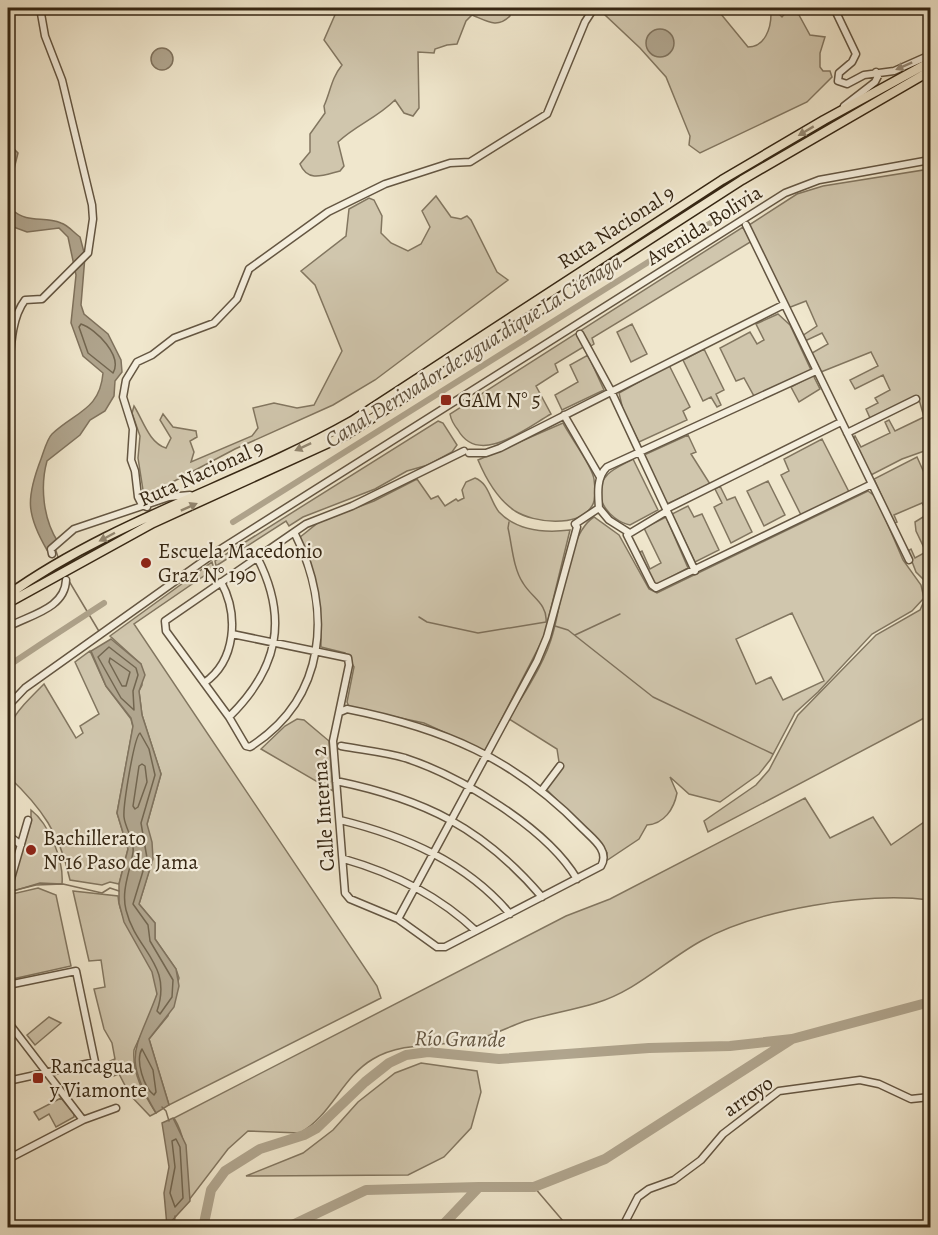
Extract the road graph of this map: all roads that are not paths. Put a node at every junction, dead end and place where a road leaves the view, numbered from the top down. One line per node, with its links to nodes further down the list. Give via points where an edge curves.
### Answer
1 (40, 8): 14 (street, via 92,205 92,232 88,253 42,299 25,300 20,307)
2 (594, 8): 24 (street, via 547,114 470,162 450,163 385,183 328,212 249,269 237,299 214,323 174,338 137,362 126,381 123,397 133,429 131,460 138,497)
3 (834, 8): 6 (street, via 856,54 839,73 838,81 847,84)
4 (930, 55): 6 (street, one-way to 6, via 894,71)
5 (930, 62): 8 (highway, Ruta Nacional 9)
6 (876, 72): 8 (street, via 876,82)
7 (929, 74): 31 (highway, Ruta Nacional 9, one-way to 7, via 346,435 732,186)
8 (824, 120): 23 (highway, Ruta Nacional 9, one-way to 23, via 722,180 377,407 326,436)
9 (930, 160): 44 (street, Avenida Bolivia, via 811,181 785,193 216,552 91,640)
10 (746, 225): 11 (street)
11 (783, 305): 13 (street); 15 (street)
12 (580, 334): 15 (street)
13 (816, 371): 18 (street); 20 (street)
14 (8, 382)
15 (611, 391): 17 (street); 20 (street)
16 (916, 399): 19 (street)
17 (564, 415): 21 (street); 28 (street, via 500,448 486,453 466,452 306,524)
18 (841, 422): 19 (street); 26 (street)
19 (847, 434): 22 (street)
20 (637, 452): 21 (street, via 607,467); 26 (street)
21 (600, 477): 25 (street)
22 (872, 484): 32 (street); 33 (street)
23 (194, 495): 24 (street, via 169,497); 31 (highway, Ruta Nacional 9, one-way to 31)
24 (147, 507): 29 (street, via 74,529 51,549)
25 (599, 508): 27 (street); 48 (street, via 575,524 547,637)
26 (667, 510): 27 (street); 33 (street)
27 (628, 532): 33 (street, via 627,538 656,588)
28 (295, 534): 30 (street); 42 (street, via 316,592)
29 (52, 554)
30 (257, 557): 36 (street); 41 (street, via 273,598)
31 (79, 558): 34 (highway, Ruta Nacional 9)
32 (909, 560)
33 (695, 571)
34 (41, 577): 37 (highway, Ruta Nacional 9); 38 (highway, Ruta Nacional 9)
35 (66, 580): 39 (street, via 61,598)
36 (221, 582): 40 (street, via 231,607); 43 (street, via 163,624)
37 (8, 595)
38 (8, 603)
39 (8, 627)
40 (232, 634): 41 (street); 43 (street, via 224,660)
41 (274, 642): 42 (street); 46 (street, via 259,683)
42 (316, 650): 45 (street, Calle Interna 2, via 348,658); 46 (street, via 299,696 283,720 260,740 246,746)
43 (204, 683): 46 (street)
44 (8, 706)
45 (340, 712): 48 (street, via 347,709 416,724); 50 (street, Calle Interna 2, via 333,741)
46 (229, 717)
47 (341, 746): 51 (street, via 407,759)
48 (487, 756): 51 (street); 52 (street)
49 (560, 766): 52 (street)
50 (336, 781): 54 (street, Calle Interna 2); 55 (street, via 394,795)
51 (469, 788): 55 (street); 60 (street, via 520,820)
52 (542, 790): 60 (street, via 604,852 602,866)
53 (28, 820): 57 (street)
54 (340, 820): 58 (street, via 399,838); 59 (street, Calle Interna 2)
55 (451, 821): 58 (street); 63 (street, via 502,853)
56 (8, 835): 57 (street)
57 (21, 846): 62 (street)
58 (433, 854): 61 (street); 64 (street, via 480,882)
59 (344, 859): 61 (street); 65 (street, Calle Interna 2, via 345,893 350,899)
60 (577, 879): 63 (street)
61 (415, 887): 65 (street); 66 (street)
62 (8, 889)
63 (542, 897): 64 (street)
64 (510, 914): 66 (street)
65 (398, 919): 66 (street, via 437,947)
66 (476, 932)
67 (8, 986): 69 (street, via 76,970 95,1062)
68 (8, 1022): 69 (street)
69 (48, 1072): 70 (street); 73 (street)
70 (8, 1081)
71 (930, 1097): 75 (street, arroyo, via 911,1099 860,1080 779,1091 723,1134 701,1160 674,1180 638,1197)
72 (116, 1108): 73 (street)
73 (83, 1120): 74 (street)
74 (8, 1159)
75 (621, 1227)

